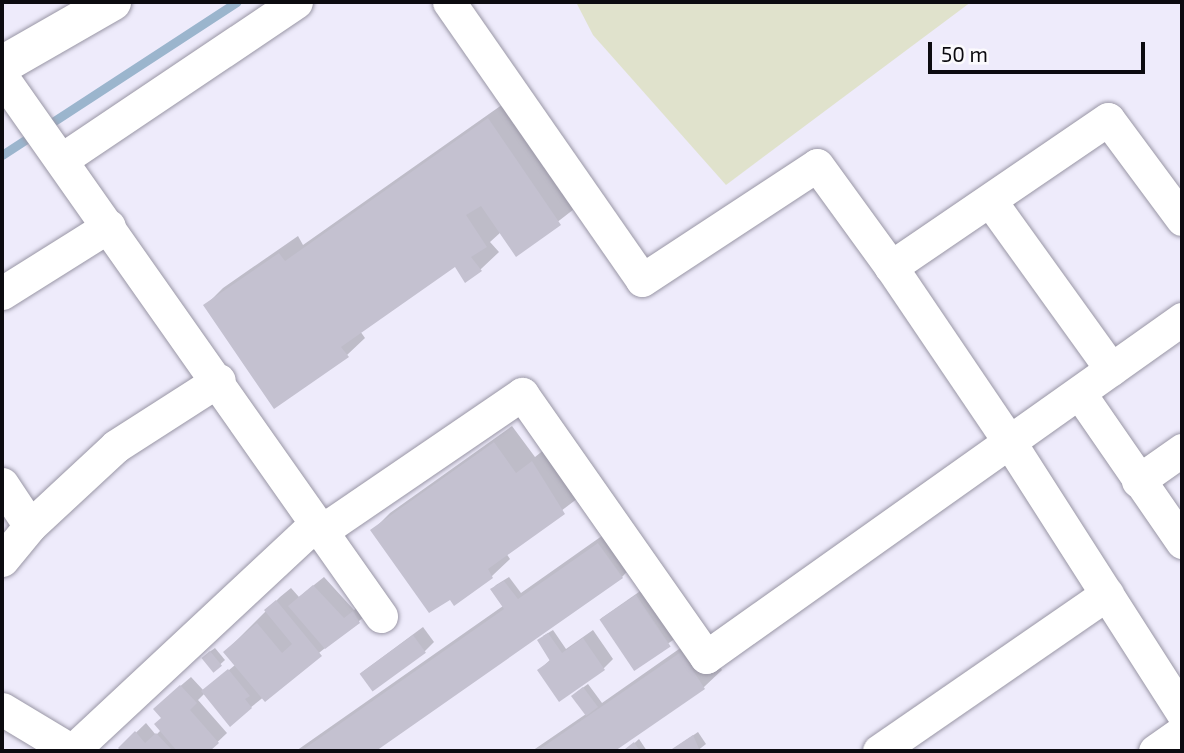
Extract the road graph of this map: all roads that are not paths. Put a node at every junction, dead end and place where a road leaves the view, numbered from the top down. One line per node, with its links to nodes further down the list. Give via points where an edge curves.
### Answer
1 (112, 2): 4 (street)
2 (296, 2): 6 (street)
3 (449, 2): 10 (street, via 642,280 817,166)
4 (2, 65)
5 (2, 77): 6 (street)
6 (45, 139): 9 (street)
7 (991, 201): 8 (street, via 1108,119); 10 (street); 13 (street)
8 (1182, 219)
9 (109, 226): 11 (street); 14 (street)
10 (891, 267): 16 (street)
11 (2, 293)
12 (1182, 319): 13 (street)
13 (1111, 369): 15 (street)
14 (219, 380): 20 (street, via 116,446); 21 (street)
15 (1080, 394): 16 (street); 18 (street)
16 (1010, 443): 21 (street, via 706,657 522,394 332,523); 24 (street)
17 (1182, 450): 18 (street)
18 (1138, 481): 22 (street)
19 (2, 484): 20 (street)
20 (30, 526): 23 (street)
21 (318, 527): 25 (street); 29 (street)
22 (1182, 542)
23 (2, 560)
24 (1107, 594): 27 (street); 30 (street)
25 (382, 616)
26 (2, 709): 29 (street)
27 (1182, 712)
28 (1182, 732): 31 (street)
29 (72, 751)
30 (879, 751)
31 (1155, 751)

